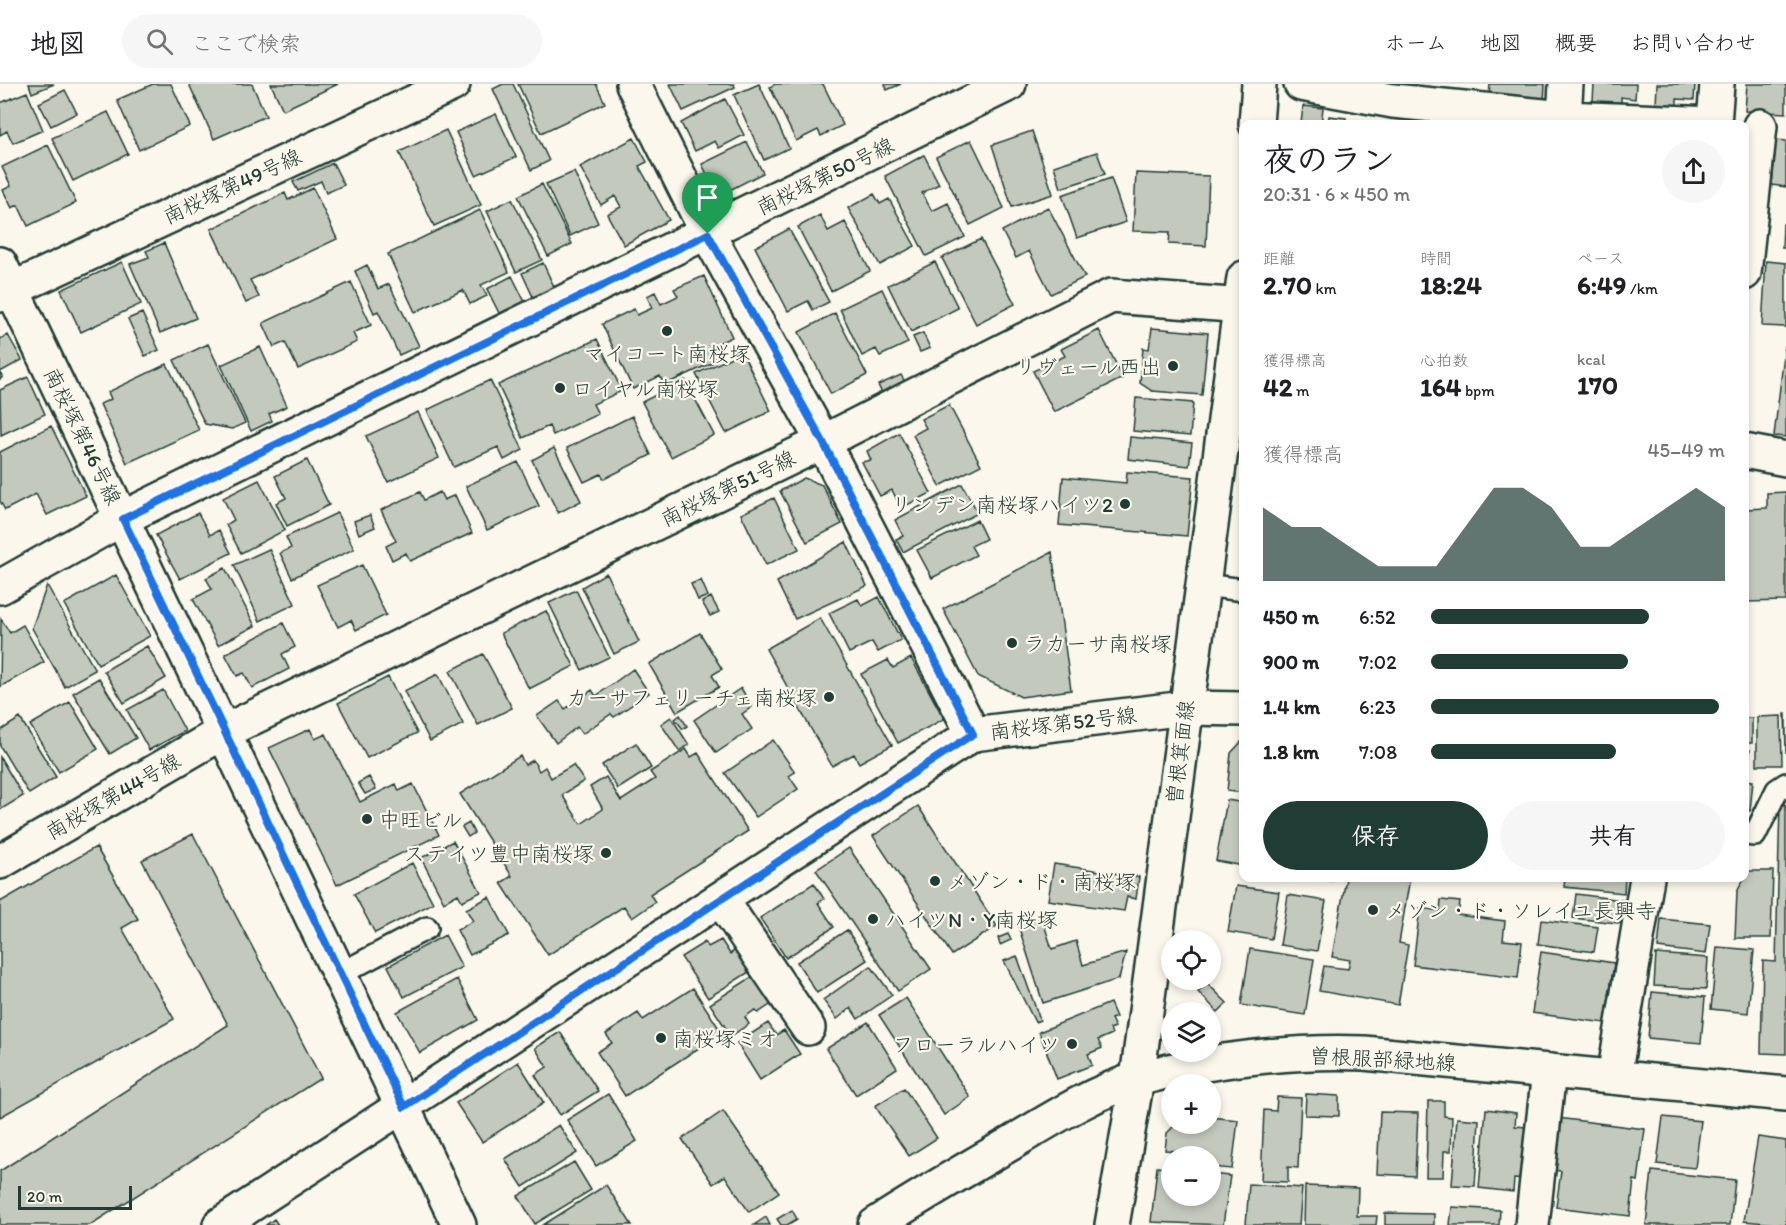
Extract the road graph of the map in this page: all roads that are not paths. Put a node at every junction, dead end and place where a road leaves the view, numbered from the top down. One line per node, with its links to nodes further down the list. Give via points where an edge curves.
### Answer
1 (633, 84): 13 (street)
2 (1010, 84): 13 (street, 南桜塚第50号線)
3 (1259, 84): 9 (street)
4 (1300, 84): 8 (street, via 1393,101)
5 (1566, 84): 8 (street)
6 (1717, 84): 11 (street)
7 (443, 86): 15 (street, 南桜塚第49号線)
8 (1564, 118): 10 (street)
9 (1256, 120)
10 (1614, 120)
11 (1714, 120)
12 (1763, 126): 14 (street)
13 (708, 234): 18 (street); 21 (street, 南桜塚第50号線)
14 (1749, 234)
15 (4, 282): 21 (street, 南桜塚第46号線)
16 (1239, 297): 18 (street, 南桜塚第51号線, via 1111,296)
17 (1239, 326): 22 (street, 曽根箕面線)
18 (823, 442): 27 (street, 南桜塚第51号線); 28 (street)
19 (1749, 452): 20 (street)
20 (1786, 459)
21 (123, 519): 23 (street, 南桜塚第50号線); 27 (street, 南桜塚第46号線)
22 (1203, 585): 24 (lane); 25 (street, 曽根箕面線)
23 (0, 587)
24 (1239, 589)
25 (1185, 708): 26 (street, 南桜塚第52号線); 28 (street, 南桜塚第52号線); 39 (street, 曽根箕面線)
26 (1239, 708)
27 (225, 731): 31 (street, 南桜塚第44号線); 35 (street, 南桜塚第46号線)
28 (973, 734): 33 (street, 南桜塚第52号線)
29 (1786, 784): 30 (lane, via 1777,790 1755,836)
30 (1749, 835)
31 (0, 862)
32 (1646, 882): 38 (street)
33 (721, 899): 36 (street); 41 (street, 南桜塚第52号線)
34 (427, 928): 35 (lane)
35 (340, 974): 41 (street, 南桜塚第46号線)
36 (808, 1028)
37 (1549, 1071): 38 (street, 曽根服部緑地線); 39 (street, 曽根服部緑地線, via 1335,1052 1230,1061); 46 (street)
38 (1614, 1077): 40 (street, 曽根服部緑地線)
39 (1137, 1079): 44 (street, 曽根服部緑地線, via 1043,1124); 45 (street, 曽根箕面線)
40 (1786, 1094)
41 (404, 1107): 42 (street, 南桜塚第52号線); 43 (street, 南桜塚第46号線)
42 (220, 1225)
43 (459, 1225)
44 (875, 1225)
45 (1112, 1225)
46 (1532, 1225)

